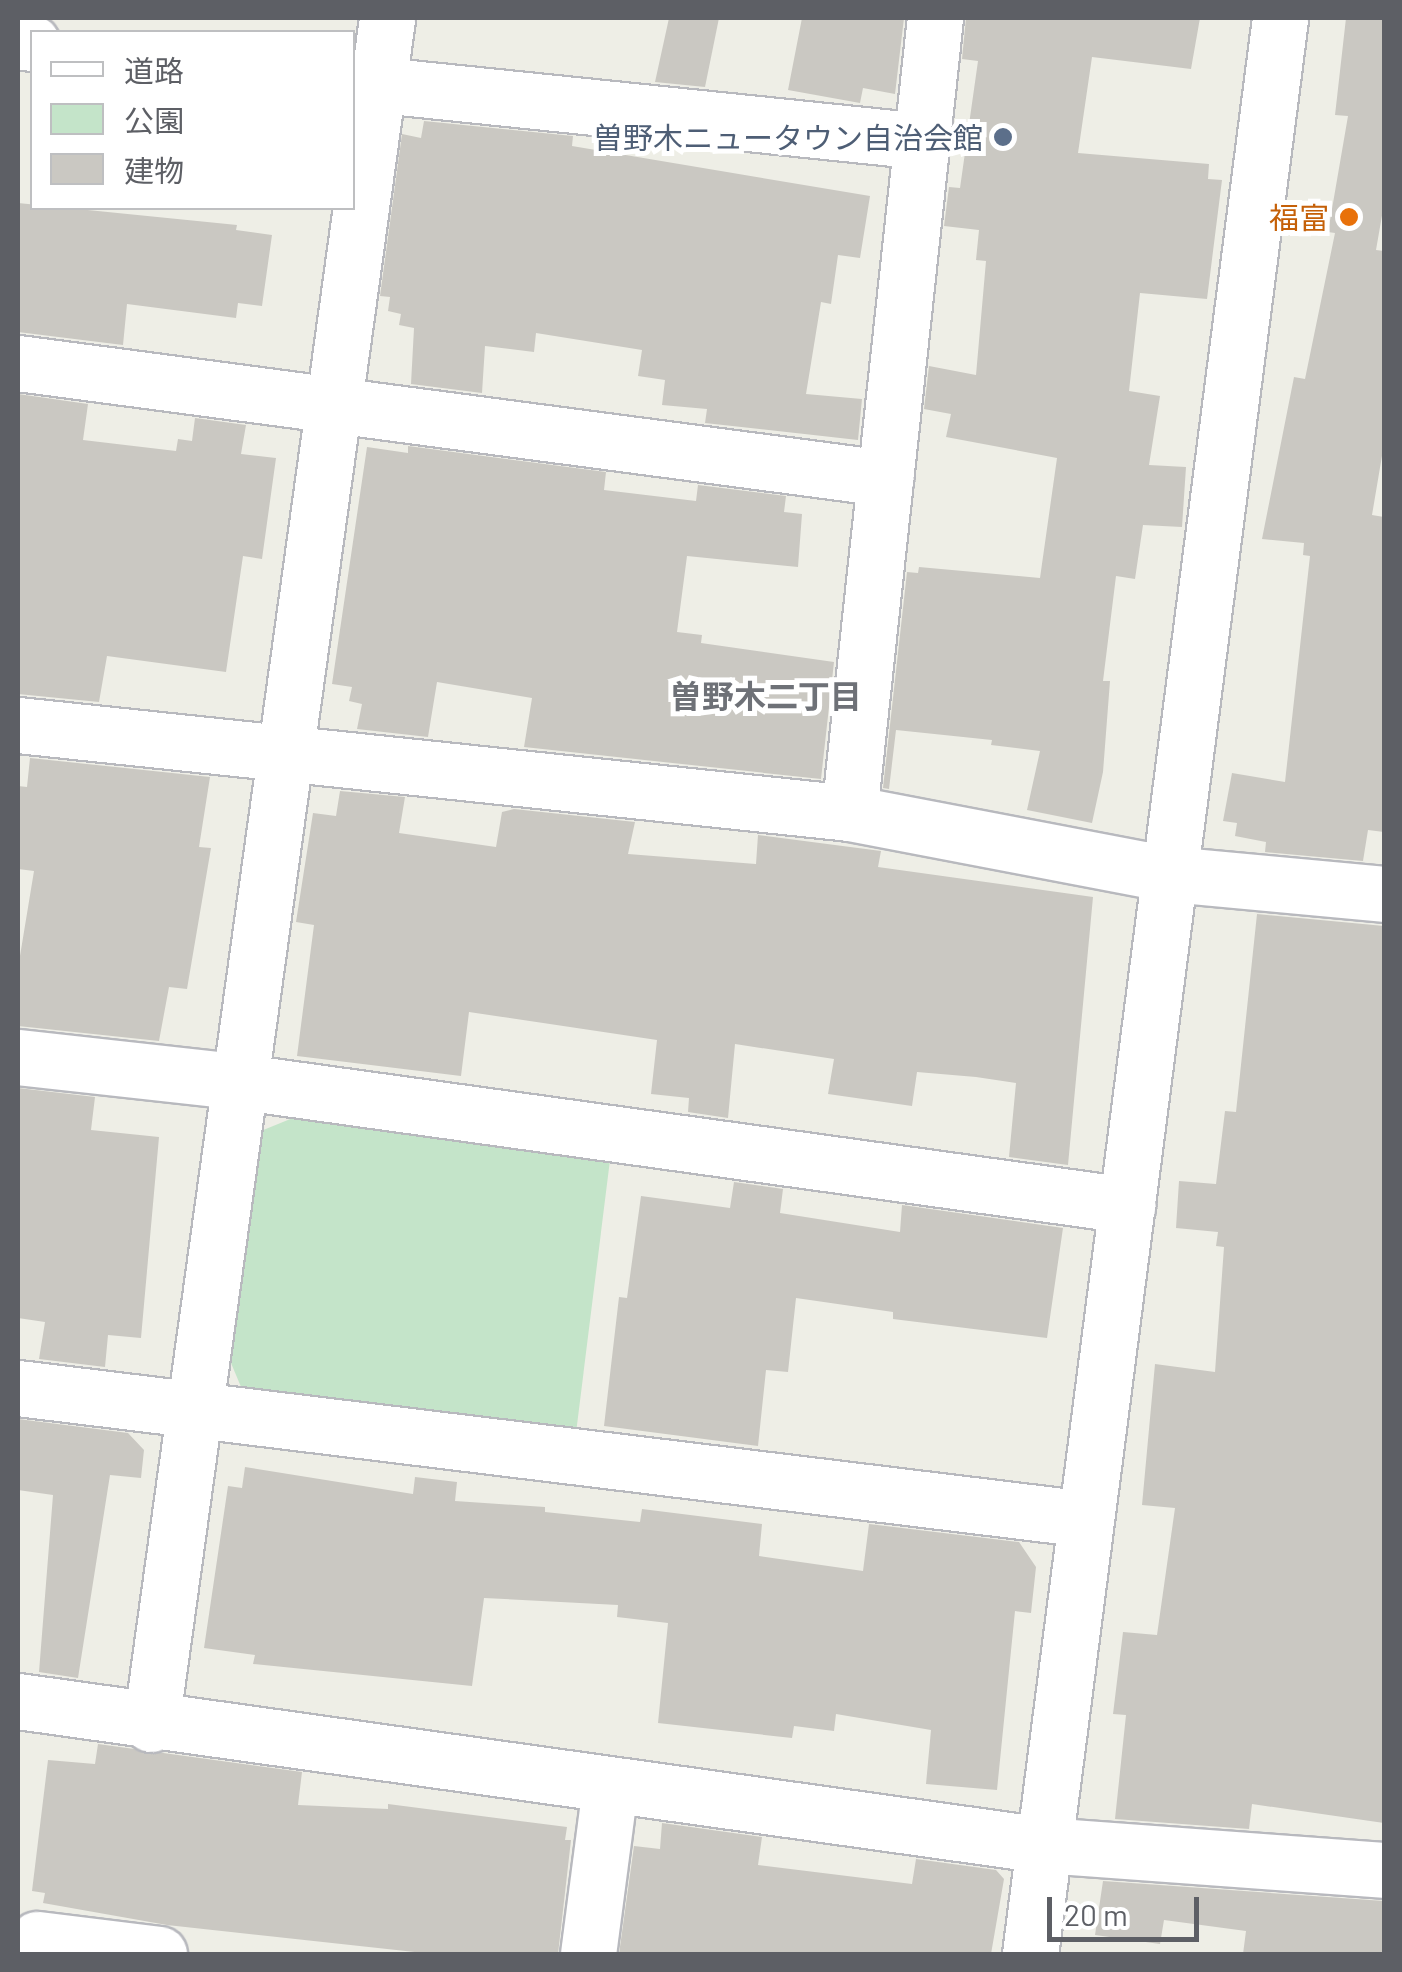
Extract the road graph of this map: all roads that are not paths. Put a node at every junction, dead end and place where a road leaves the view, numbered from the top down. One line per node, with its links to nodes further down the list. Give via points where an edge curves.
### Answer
1 (387, 18): 4 (street)
2 (935, 18): 5 (street)
3 (1280, 18): 14 (street)
4 (365, 84): 5 (street); 6 (street)
5 (922, 141): 10 (street)
6 (355, 181)
7 (352, 210): 9 (street)
8 (18, 363): 9 (street)
9 (332, 403): 10 (street); 12 (street)
10 (885, 478): 13 (street)
11 (18, 725): 12 (street)
12 (283, 758): 13 (street); 17 (street)
13 (848, 813): 14 (street)
14 (1170, 874): 15 (street); 18 (street)
15 (1384, 894)
16 (18, 1057): 17 (street)
17 (243, 1082): 18 (street); 20 (street)
18 (1126, 1205): 21 (street)
19 (18, 1388): 20 (street)
20 (192, 1410): 21 (street); 23 (street)
21 (1086, 1520): 25 (street)
22 (18, 1701): 23 (street)
23 (151, 1724): 24 (street)
24 (610, 1787): 25 (street); 29 (street)
25 (1044, 1845): 26 (street); 30 (street)
26 (1384, 1870)
27 (36, 1939): 28 (street)
28 (159, 1954)
29 (588, 1954)
30 (1030, 1954)

